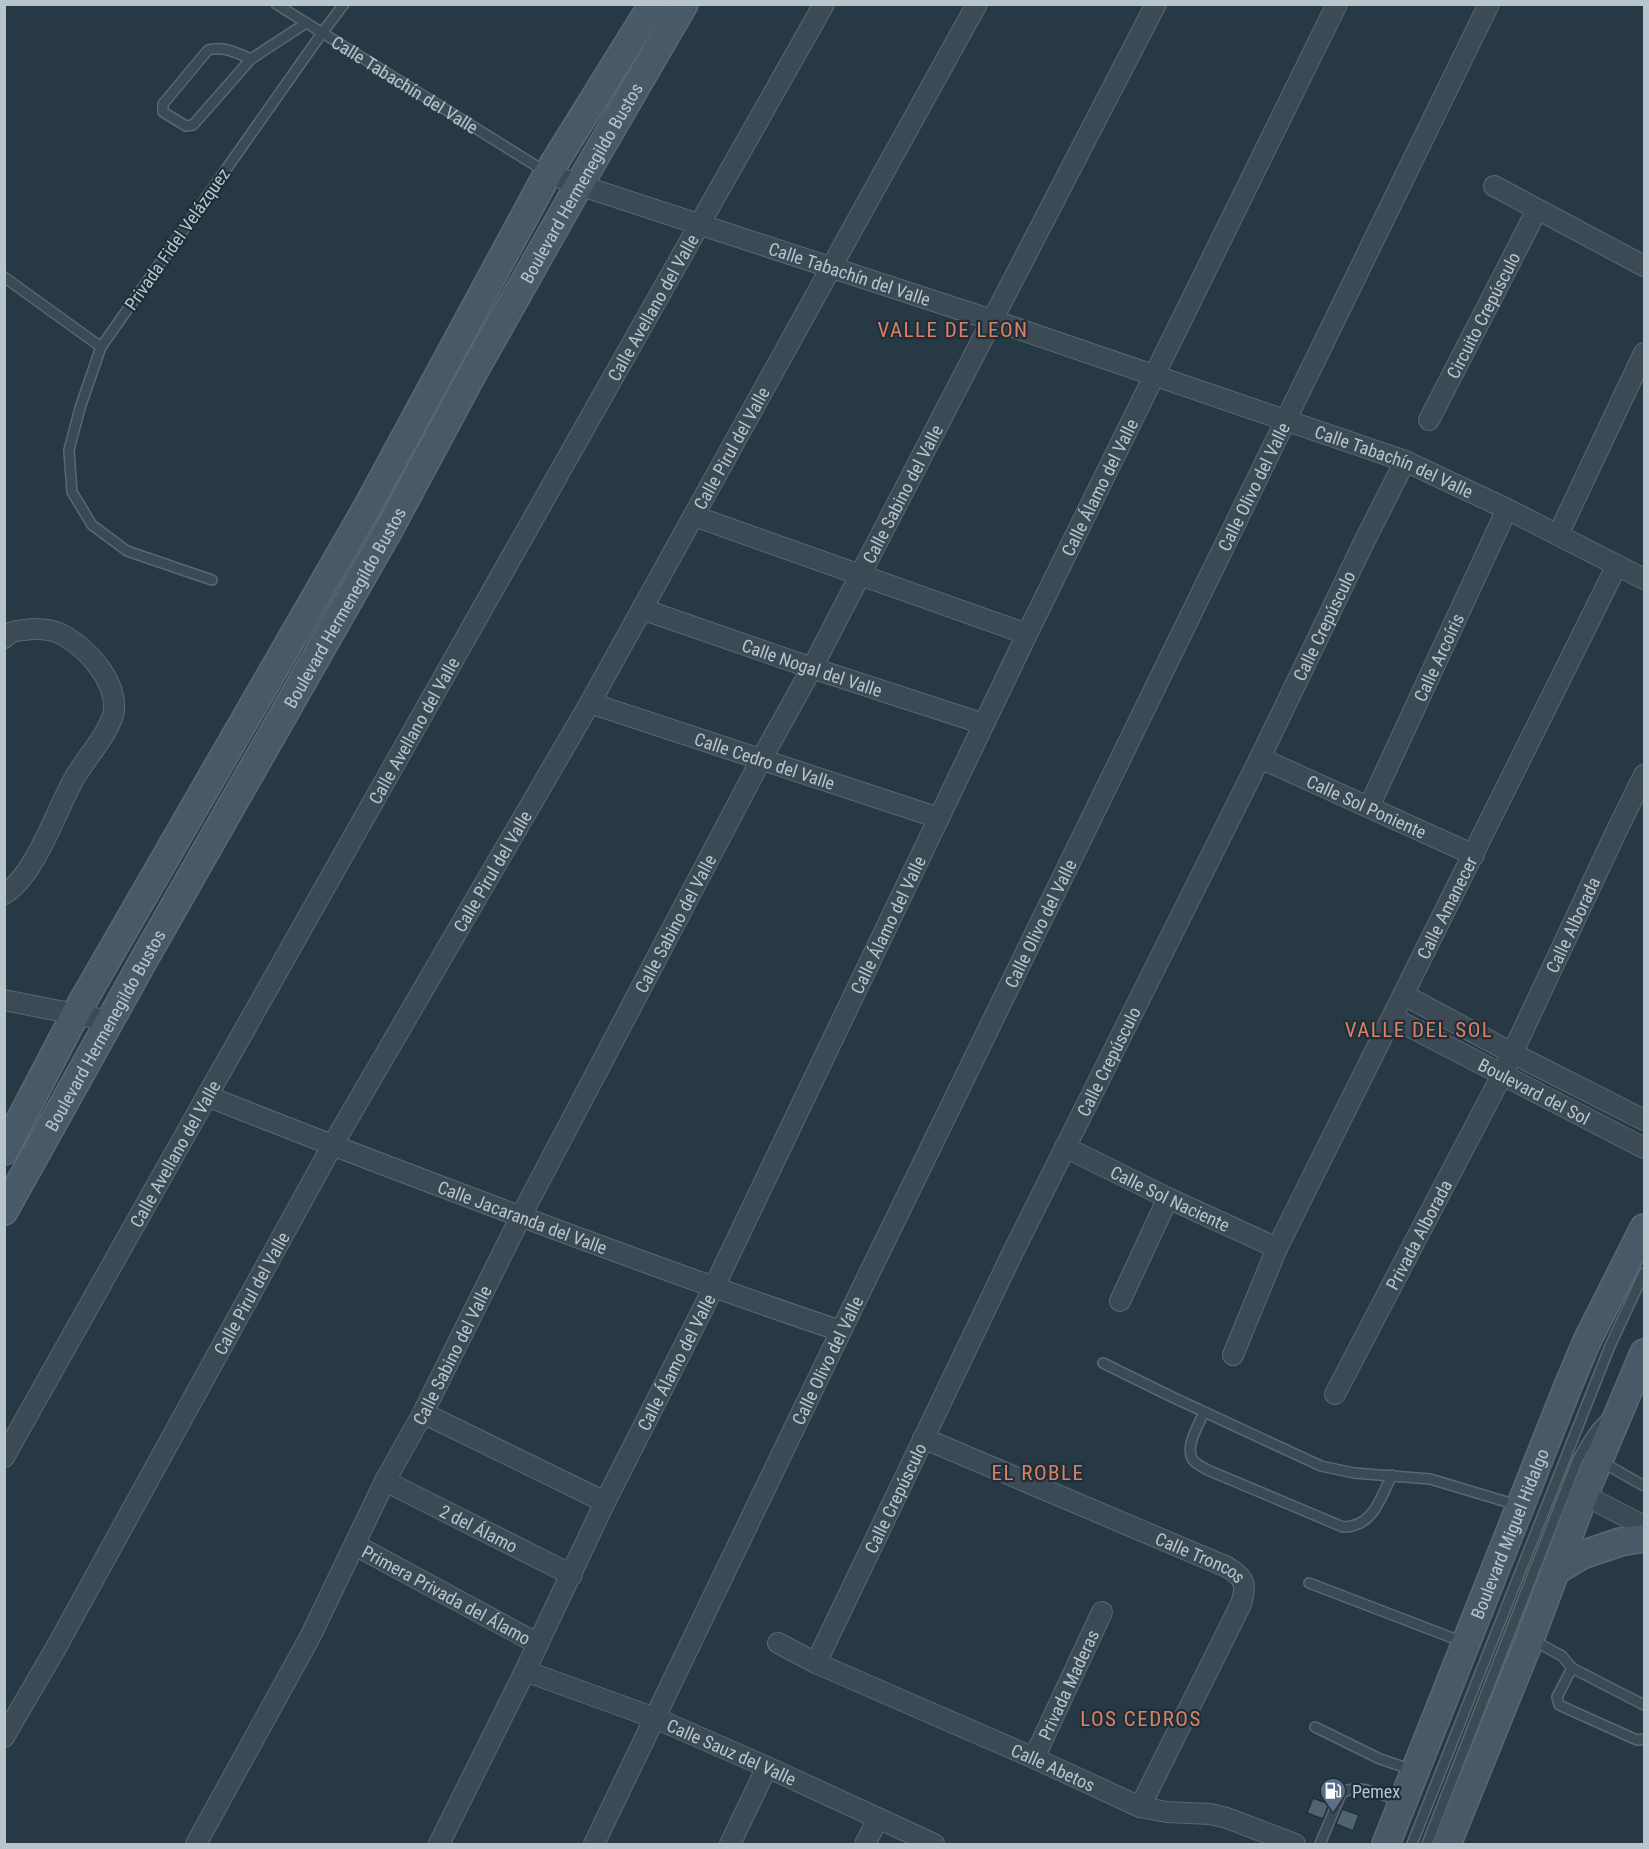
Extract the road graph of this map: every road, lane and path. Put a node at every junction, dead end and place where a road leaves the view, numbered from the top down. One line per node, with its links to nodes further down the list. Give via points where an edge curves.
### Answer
1 (276, 4): 10 (lane, Calle Tabachín del Valle)
2 (344, 4): 11 (lane, Privada Fidel Velázquez)
3 (684, 4): 14 (street, Boulevard Hermenegildo Bustos)
4 (824, 4): 17 (street, Calle Avellano del Valle)
5 (977, 4): 19 (street, Calle Pirul del Valle)
6 (1156, 4): 21 (street, Calle Sabino del Valle)
7 (1337, 4): 24 (street, Calle Álamo del Valle)
8 (1489, 4): 25 (street, Calle Olivo del Valle)
9 (648, 6): 13 (street, Boulevard Hermenegildo Bustos)
10 (306, 23): 11 (lane, Calle Tabachín del Valle); 12 (lane)
11 (322, 33): 13 (lane, Calle Tabachín del Valle); 22 (lane, Privada Fidel Velázquez)
12 (251, 59): 12 (lane, via 228,50 208,50 164,104 163,112 186,126 193,125)
13 (548, 173): 14 (street, Calle Tabachín del Valle); 50 (street, Boulevard Hermenegildo Bustos, via 368,506)
14 (579, 185): 17 (street, Calle Tabachín del Valle); 52 (street, Boulevard Hermenegildo Bustos)
15 (1494, 186): 16 (street)
16 (1537, 210): 18 (street); 26 (street, Circuito Crepúsculo)
17 (700, 224): 19 (street, Calle Tabachín del Valle); 55 (street, Calle Avellano del Valle)
18 (1644, 266)
19 (832, 267): 21 (street, Calle Tabachín del Valle); 29 (street, Calle Pirul del Valle)
20 (4, 277): 22 (lane)
21 (992, 320): 24 (street, Calle Tabachín del Valle); 32 (street, Calle Sabino del Valle)
22 (101, 347): 34 (lane, Privada Fidel Velázquez, via 69,450 72,492 92,525 127,551)
23 (1644, 353): 30 (street)
24 (1155, 376): 25 (street, Calle Tabachín del Valle); 36 (street, Calle Álamo del Valle)
25 (1287, 420): 27 (street, Calle Tabachín del Valle); 69 (street, Calle Olivo del Valle)
26 (1429, 420)
27 (1405, 461): 28 (street, Calle Tabachín del Valle); 42 (street, Calle Crepúsculo)
28 (1507, 509): 30 (street, Calle Tabachín del Valle); 44 (street, Calle Arcoíris)
29 (694, 516): 32 (street); 35 (street, Calle Pirul del Valle)
30 (1558, 535): 31 (street, Calle Tabachín del Valle)
31 (1617, 565): 33 (street, Calle Tabachín del Valle); 46 (street, Calle Amanecer)
32 (859, 575): 36 (street); 38 (street, Calle Sabino del Valle)
33 (1644, 579)
34 (212, 580)
35 (642, 609): 38 (street, Calle Nogal del Valle); 39 (street, Calle Pirul del Valle)
36 (1027, 634): 40 (street, Calle Álamo del Valle)
37 (4, 638): 47 (street, via 10,632 33,628 60,633 100,667 114,709 109,725 74,778 37,855 14,888)
38 (812, 668): 40 (street, Calle Nogal del Valle); 41 (street, Calle Sabino del Valle)
39 (590, 703): 41 (street, Calle Cedro del Valle); 57 (street, Calle Pirul del Valle)
40 (984, 724): 45 (street, Calle Álamo del Valle)
41 (762, 758): 45 (street, Calle Cedro del Valle); 63 (street, Calle Sabino del Valle)
42 (1260, 758): 44 (street, Calle Sol Poniente); 58 (street, Calle Crepúsculo)
43 (1644, 775): 53 (street, Calle Alborada)
44 (1369, 807): 46 (street, Calle Sol Poniente)
45 (939, 818): 67 (street, Calle Álamo del Valle)
46 (1474, 855): 48 (street, Calle Amanecer)
47 (4, 894)
48 (1404, 995): 51 (street, Calle Amanecer); 53 (street, Boulevard del Sol)
49 (4, 1000): 50 (street)
50 (76, 1013): 52 (street); 60 (street, Boulevard Hermenegildo Bustos)
51 (1393, 1018): 54 (street, Boulevard del Sol); 65 (street, Calle Amanecer)
52 (110, 1021): 62 (street, Boulevard Hermenegildo Bustos)
53 (1512, 1053): 54 (street, Calle Alborada); 56 (street, Boulevard del Sol)
54 (1502, 1074): 59 (street, Boulevard del Sol); 73 (street, Privada Alborada)
55 (207, 1096): 57 (street, Calle Jacaranda del Valle); 78 (street, Calle Avellano del Valle)
56 (1644, 1120)
57 (332, 1146): 63 (street, Calle Jacaranda del Valle); 103 (street, Calle Pirul del Valle)
58 (1065, 1147): 61 (street, Calle Sol Naciente); 77 (street, Calle Crepúsculo)
59 (1644, 1148)
60 (4, 1151)
61 (1168, 1198): 65 (street, Calle Sol Naciente); 68 (street)
62 (4, 1211)
63 (521, 1216): 67 (street, Calle Jacaranda del Valle); 76 (street, Calle Sabino del Valle)
64 (1644, 1228): 85 (street, Boulevard Miguel Hidalgo, via 1587,1341)
65 (1277, 1248): 71 (street, Calle Amanecer)
66 (1644, 1273): 120 (lane, via 1610,1346)
67 (714, 1287): 69 (street, Calle Jacaranda del Valle); 84 (street, Calle Álamo del Valle)
68 (1120, 1301)
69 (842, 1331): 101 (street, Calle Olivo del Valle)
70 (1644, 1353): 74 (street)
71 (1233, 1355)
72 (1103, 1363): 75 (lane)
73 (1335, 1394)
74 (1626, 1399): 79 (street); 121 (lane, via 1598,1426 1578,1459)
75 (1204, 1412): 80 (lane, via 1322,1466); 80 (lane, via 1191,1444 1195,1462 1210,1472 1343,1527 1367,1521)
76 (423, 1413): 81 (street, Calle Sabino del Valle); 84 (street)
77 (923, 1438): 97 (street, Calle Crepúsculo); 109 (street, Calle Troncos, via 1227,1567 1243,1579 1241,1604)
78 (4, 1457)
79 (1599, 1460): 82 (lane); 83 (street)
80 (1392, 1475): 85 (lane, via 1437,1480)
81 (386, 1481): 88 (street, Calle Sabino del Valle); 90 (street, 2 del Álamo)
82 (1644, 1486)
83 (1584, 1495): 86 (street); 89 (street)
84 (605, 1502): 90 (street, Calle Álamo del Valle)
85 (1519, 1506): 95 (street, Boulevard Miguel Hidalgo)
86 (1644, 1526)
87 (1644, 1538): 89 (street, via 1582,1555)
88 (355, 1545): 96 (street, Primera Privada del Álamo); 111 (street, Calle Sabino del Valle)
89 (1556, 1571): 93 (street)
90 (572, 1575): 96 (street, Calle Álamo del Valle)
91 (1309, 1583): 95 (lane)
92 (1102, 1612): 105 (street, Privada Maderas)
93 (1530, 1638): 98 (lane, via 1562,1656); 122 (street)
94 (778, 1643): 97 (street, Calle Abetos)
95 (1465, 1643): 107 (street, Boulevard Miguel Hidalgo)
96 (538, 1644): 99 (street, Calle Álamo del Valle)
97 (816, 1663): 105 (street, Calle Abetos)
98 (1572, 1668): 100 (lane); 104 (lane, via 1557,1697 1559,1705 1637,1740)
99 (525, 1671): 101 (street, Calle Sauz del Valle); 112 (street, Calle Álamo del Valle)
100 (1644, 1705)
101 (656, 1718): 106 (street, Calle Sauz del Valle); 113 (street, Calle Olivo del Valle)
102 (1315, 1727): 107 (lane, via 1380,1759)
103 (4, 1737)
104 (1644, 1739)
105 (1034, 1758): 109 (street, Calle Abetos)
106 (767, 1767): 110 (street, Calle Sauz del Valle); 114 (street)
107 (1415, 1771): 108 (street, Boulevard Miguel Hidalgo)
108 (1403, 1802): 118 (lane, via 1358,1788 1346,1790); 119 (street, Boulevard Miguel Hidalgo)
109 (1140, 1807): 117 (street, Calle Abetos, via 1227,1818)
110 (878, 1819): 115 (street); 116 (street, Calle Sauz del Valle)
111 (196, 1845)
112 (440, 1845)
113 (594, 1845)
114 (730, 1845)
115 (865, 1845)
116 (934, 1845)
117 (1295, 1845)
118 (1320, 1845)
119 (1386, 1845)
120 (1412, 1845)
121 (1427, 1845)
122 (1447, 1845)

